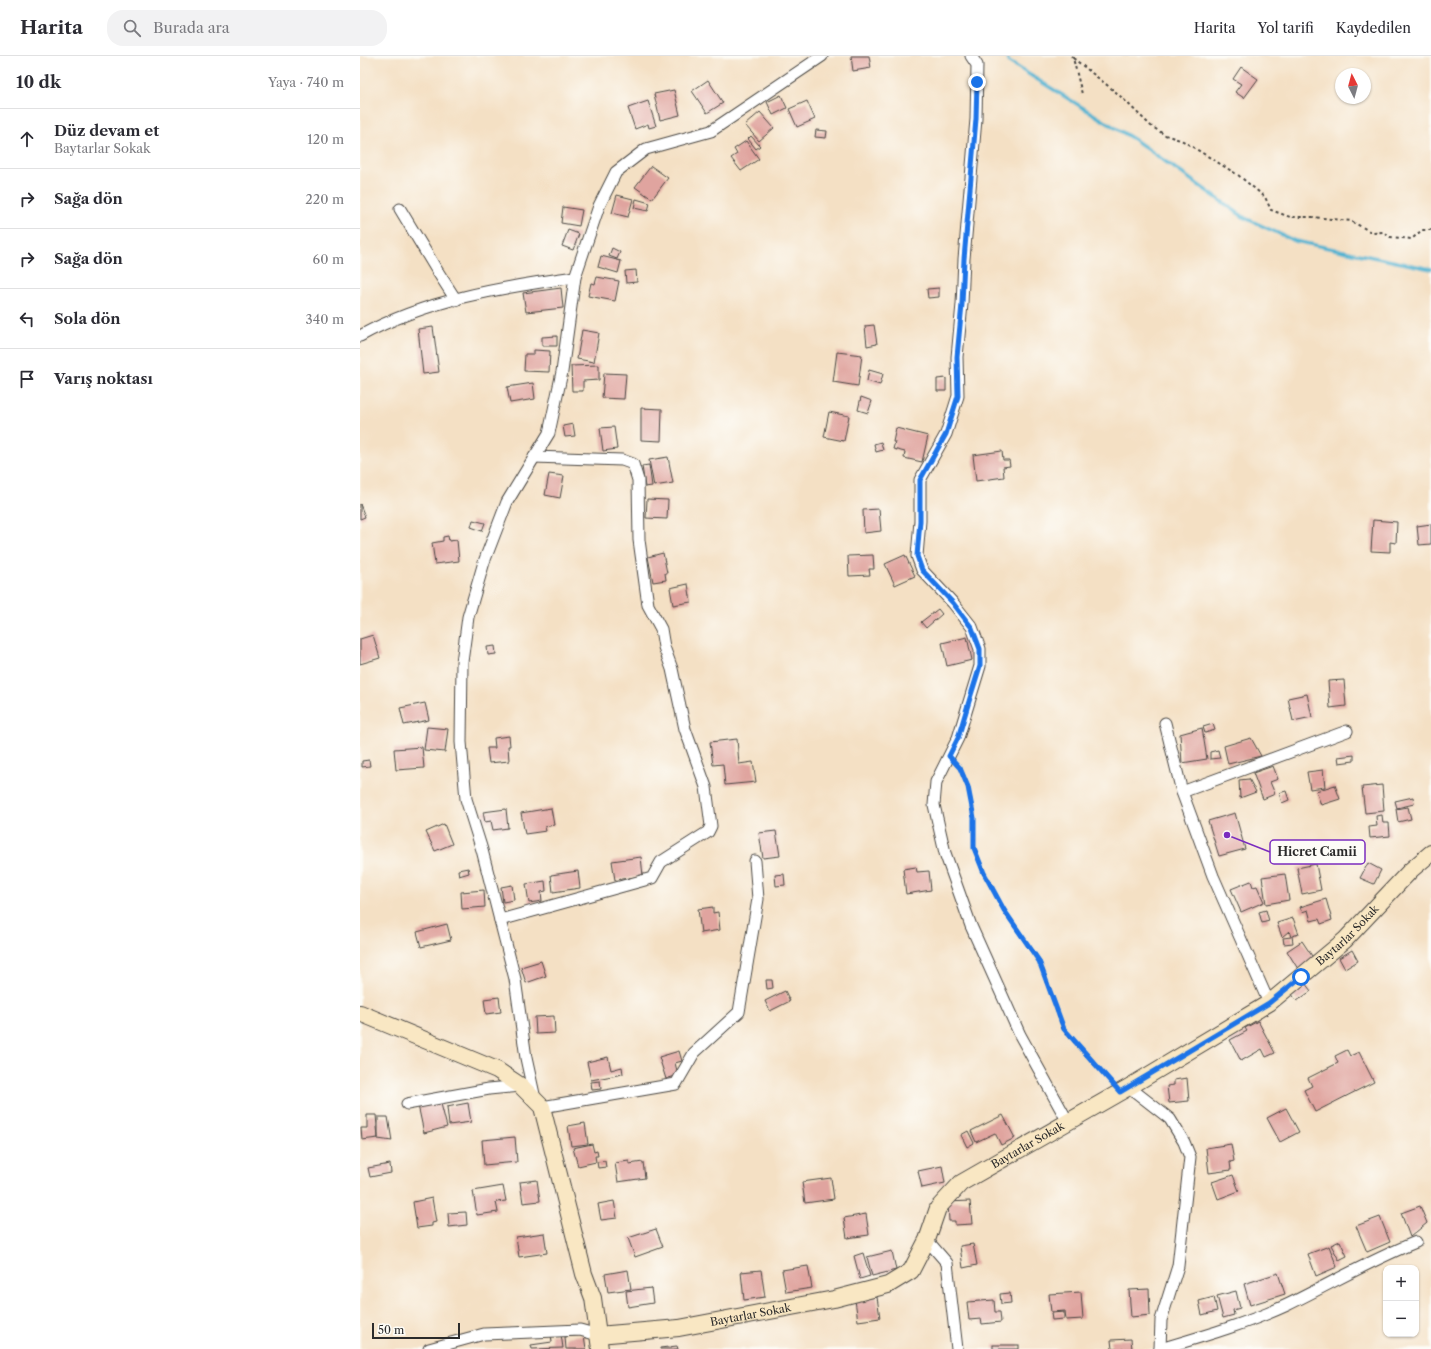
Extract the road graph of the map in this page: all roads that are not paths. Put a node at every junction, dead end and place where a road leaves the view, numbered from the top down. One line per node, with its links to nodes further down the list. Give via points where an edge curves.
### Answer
1 (822, 56): 4 (street, via 711,131 646,149 616,172 599,206)
2 (971, 56): 20 (street, via 977,65 976,112 957,357 958,396 946,434 920,480 917,556 922,570 972,628 980,649 980,666 958,738 936,782 934,805 946,853 971,926 1016,1027)
3 (400, 209): 5 (street)
4 (575, 277): 5 (street); 7 (street, via 562,372 549,434)
5 (456, 300): 6 (street, via 420,310)
6 (360, 336)
7 (534, 457): 13 (street, via 507,502 484,562 468,617 462,662 461,742 466,799); 13 (street, via 622,460 633,464 638,480 639,540 648,605 661,628 685,730 706,787 711,826 708,832 661,862 652,878)
8 (1165, 723): 10 (street)
9 (1347, 731): 10 (street)
10 (1182, 792): 14 (street, via 1213,876)
11 (1431, 853): 14 (street, Baytarlar Sokak, via 1411,870 1345,940)
12 (755, 861): 18 (street, via 758,899 739,1012 694,1053 676,1084)
13 (500, 920): 18 (street, via 515,979 526,1058)
14 (1269, 1003): 17 (street, Baytarlar Sokak)
15 (360, 1014): 16 (street, via 497,1070)
16 (521, 1086): 18 (street); 19 (street)
17 (1125, 1089): 20 (street, Baytarlar Sokak); 26 (street, via 1170,1119 1190,1157 1178,1266 1161,1320)
18 (538, 1103): 23 (street, via 584,1274 593,1298)
19 (407, 1104)
20 (1068, 1122): 21 (street, Baytarlar Sokak, via 961,1183 938,1208)
21 (927, 1240): 23 (street, Baytarlar Sokak, via 911,1271 888,1285 834,1299); 25 (street, via 947,1263)
22 (1416, 1242): 26 (street, via 1279,1308 1225,1330)
23 (599, 1342): 24 (street, via 580,1330 484,1334)
24 (429, 1349)
25 (957, 1349)
26 (1160, 1349)

